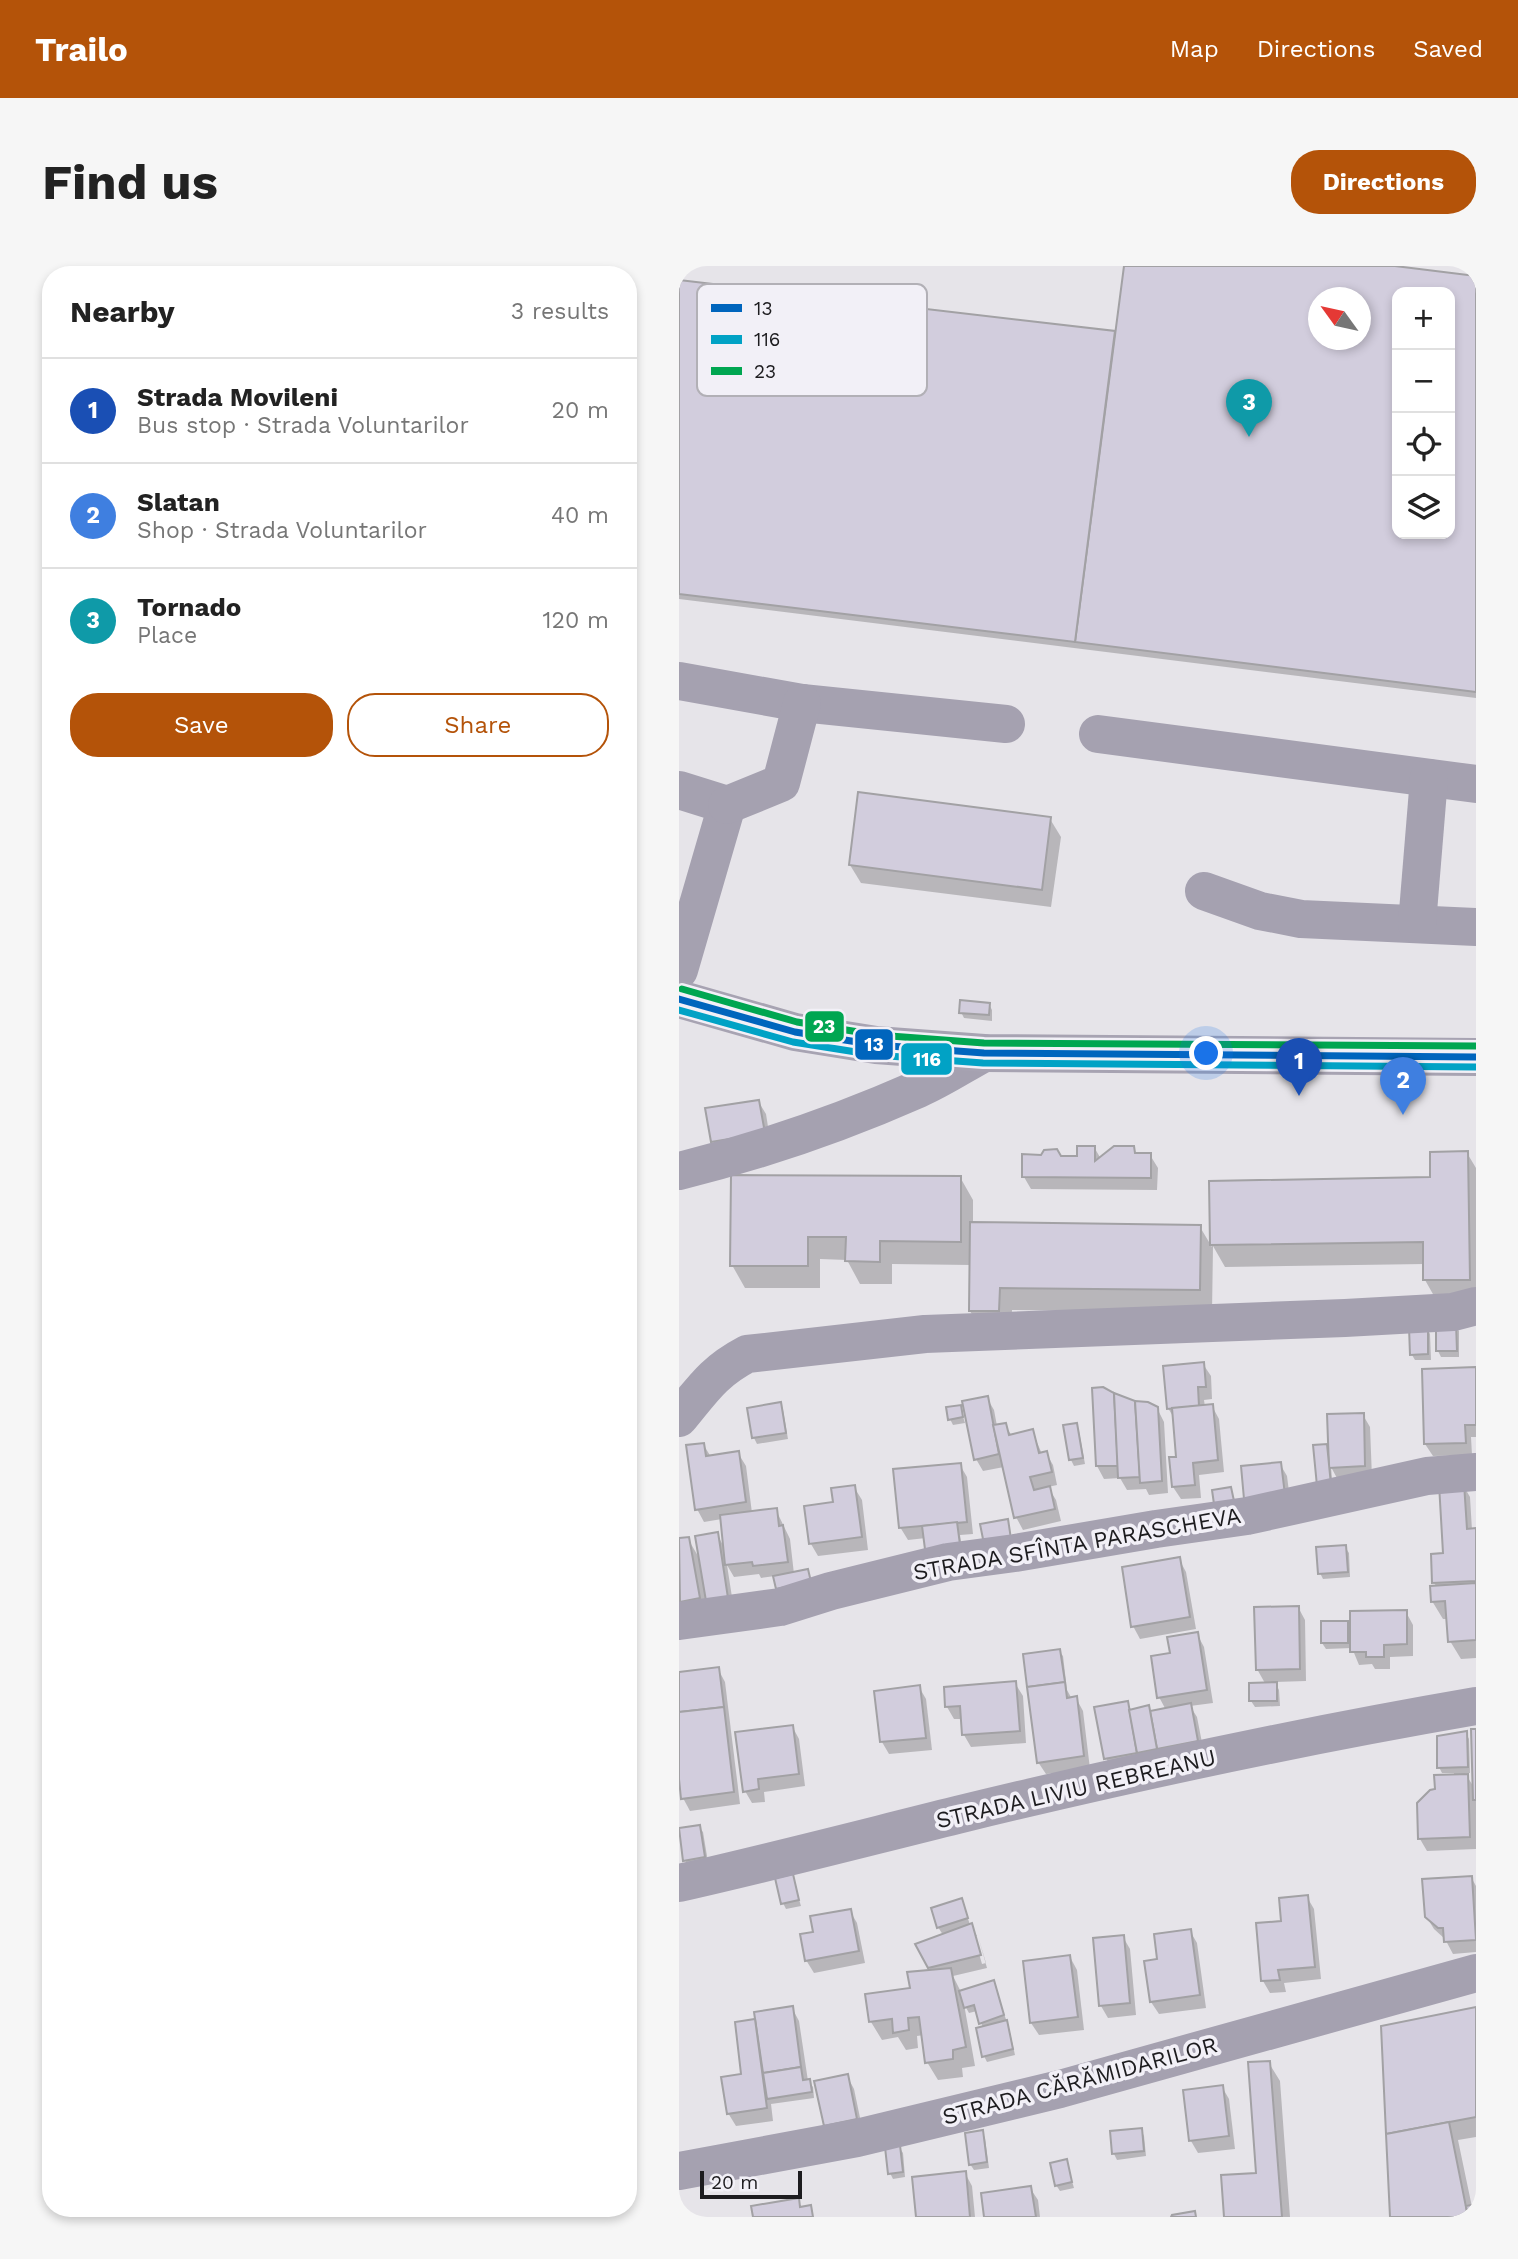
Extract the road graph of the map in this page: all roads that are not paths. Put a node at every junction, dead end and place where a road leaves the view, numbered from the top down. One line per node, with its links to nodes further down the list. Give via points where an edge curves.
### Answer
1 (679, 681): 2 (street)
2 (802, 703): 3 (street); 8 (street, via 781,783)
3 (1006, 724)
4 (1098, 733): 5 (street)
5 (1429, 778): 6 (street); 10 (street)
6 (1476, 784)
7 (679, 790): 8 (street)
8 (727, 805): 12 (street)
9 (1204, 891): 10 (street, via 1260,911 1301,919)
10 (1417, 924): 11 (street)
11 (1476, 927)
12 (679, 970)
13 (679, 999): 14 (main road, via 795,1032 876,1045)
14 (984, 1054): 15 (main road); 16 (street, via 860,1113 735,1157)
15 (1476, 1058)
16 (679, 1171)
17 (1476, 1306): 18 (street, via 1453,1312 1345,1318 925,1334 747,1354 725,1366)
18 (679, 1418)
19 (1476, 1472): 20 (street, STRADA SFÎNTA PARASCHEVA, via 1427,1476 1247,1516 948,1562 780,1607)
20 (679, 1621)
21 (1476, 1706): 22 (street, STRADA LIVIU REBREANU, via 1226,1754)
22 (679, 1883)
23 (1476, 1973): 24 (street, STRADA CĂRĂMIDARILOR, via 1060,2089 857,2138)
24 (679, 2171)

